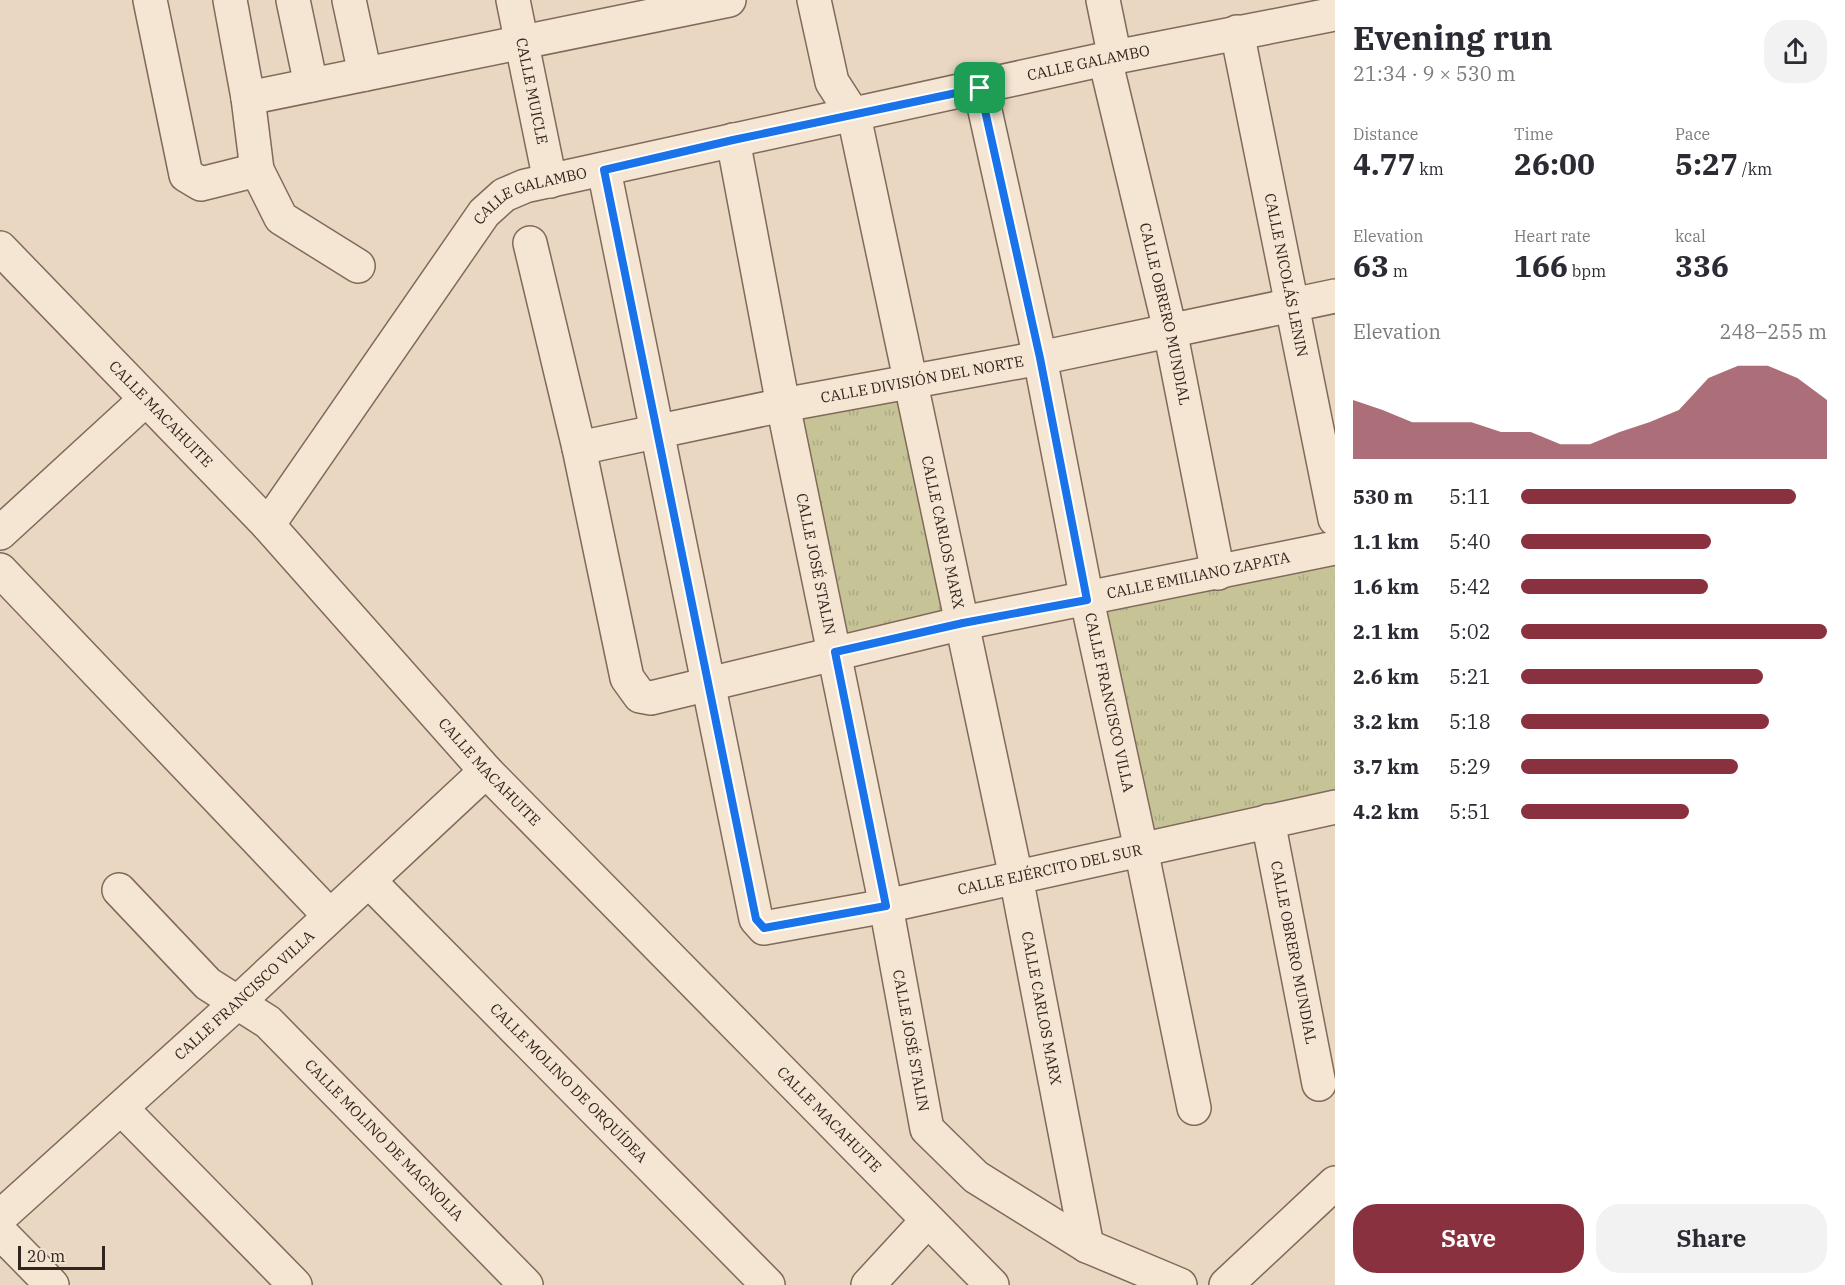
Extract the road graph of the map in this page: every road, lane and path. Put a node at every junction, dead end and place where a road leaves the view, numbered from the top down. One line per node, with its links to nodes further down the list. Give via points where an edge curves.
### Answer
1 (150, 0): 19 (street, via 186,175 201,184)
2 (230, 0): 16 (street)
3 (292, 0): 14 (street)
4 (349, 0): 13 (street)
5 (513, 0): 11 (street, CALLE MUICLE)
6 (729, 0): 11 (street)
7 (814, 0): 17 (street, via 832,82)
8 (1103, 0): 12 (street, CALLE OBRERO MUNDIAL)
9 (1335, 14): 10 (street, CALLE GALAMBO)
10 (1237, 32): 12 (street, CALLE GALAMBO); 26 (street, CALLE NICOLÁS LENIN)
11 (522, 41): 13 (street); 21 (street, CALLE MUICLE)
12 (1110, 58): 15 (street, CALLE GALAMBO); 27 (street, CALLE OBRERO MUNDIAL)
13 (365, 74): 14 (street)
14 (311, 85): 16 (street)
15 (980, 88): 17 (street, CALLE GALAMBO); 28 (street, CALLE FRANCISCO VILLA)
16 (248, 98): 19 (street)
17 (854, 116): 18 (street, CALLE GALAMBO); 29 (street, CALLE CARLOS MARX)
18 (733, 140): 20 (street, CALLE GALAMBO); 31 (street, CALLE JOSÉ STALIN)
19 (257, 170): 24 (street, via 281,218)
20 (604, 170): 21 (street, CALLE GALAMBO); 32 (street)
21 (550, 181): 35 (street, CALLE GALAMBO, via 504,195 484,213)
22 (530, 243): 33 (street)
23 (0, 248): 30 (street, CALLE MACAHUITE)
24 (358, 266)
25 (1335, 296): 26 (street, CALLE DIVISIÓN DEL NORTE)
26 (1290, 305): 27 (street, CALLE DIVISIÓN DEL NORTE); 34 (street, CALLE NICOLÁS LENIN)
27 (1170, 330): 28 (street, CALLE DIVISIÓN DEL NORTE); 39 (street, CALLE OBRERO MUNDIAL)
28 (1040, 358): 29 (street, CALLE DIVISIÓN DEL NORTE); 40 (street, CALLE FRANCISCO VILLA)
29 (911, 381): 31 (street, CALLE DIVISIÓN DEL NORTE); 41 (street, CALLE CARLOS MARX)
30 (145, 400): 35 (street, CALLE MACAHUITE); 36 (street)
31 (783, 405): 32 (street, CALLE DIVISIÓN DEL NORTE); 42 (street, CALLE JOSÉ STALIN)
32 (659, 432): 33 (street, CALLE DIVISIÓN DEL NORTE); 43 (street)
33 (579, 448): 43 (street, CALLE EMILIANO ZAPATA, via 627,678 640,696 651,698)
34 (1335, 519)
35 (268, 525): 44 (street, CALLE MACAHUITE)
36 (0, 533)
37 (1335, 548): 39 (street, CALLE EMILIANO ZAPATA)
38 (0, 570): 52 (street)
39 (1218, 573): 40 (street, CALLE EMILIANO ZAPATA)
40 (1087, 600): 41 (street, CALLE EMILIANO ZAPATA); 47 (street, CALLE FRANCISCO VILLA)
41 (963, 623): 42 (street, CALLE EMILIANO ZAPATA); 48 (street, CALLE CARLOS MARX)
42 (835, 652): 43 (street, CALLE EMILIANO ZAPATA); 51 (street, CALLE JOSÉ STALIN)
43 (710, 682): 51 (street, CALLE EJÉRCITO DEL SUR, via 756,919 764,928)
44 (486, 771): 49 (street, CALLE FRANCISCO VILLA); 59 (street, CALLE MACAHUITE)
45 (1335, 807): 46 (street, CALLE EJÉRCITO DEL SUR)
46 (1268, 821): 47 (street, CALLE EJÉRCITO DEL SUR); 54 (street, CALLE OBRERO MUNDIAL)
47 (1141, 849): 48 (street, CALLE EJÉRCITO DEL SUR); 56 (street, CALLE FRANCISCO VILLA)
48 (1016, 877): 51 (street, CALLE EJÉRCITO DEL SUR); 61 (street, CALLE CARLOS MARX)
49 (369, 880): 52 (street, CALLE FRANCISCO VILLA); 65 (street, CALLE MOLINO DE ORQUÍDEA)
50 (119, 890): 53 (street, CALLE MOLINO DE MAGNOLIA, via 208,984)
51 (886, 906): 61 (street, CALLE JOSÉ STALIN, via 927,1129 976,1177)
52 (329, 915): 53 (street, CALLE FRANCISCO VILLA)
53 (237, 1003): 55 (street, CALLE FRANCISCO VILLA); 64 (street, CALLE MOLINO DE MAGNOLIA, via 268,1022)
54 (1319, 1084)
55 (122, 1108): 58 (street, CALLE FRANCISCO VILLA); 63 (street)
56 (1194, 1108)
57 (1335, 1183): 69 (street)
58 (0, 1217)
59 (927, 1221): 66 (street); 67 (street, CALLE MACAHUITE)
60 (0, 1232): 62 (street)
61 (1087, 1246): 68 (street)
62 (52, 1285)
63 (295, 1285)
64 (526, 1285)
65 (768, 1285)
66 (868, 1285)
67 (992, 1285)
68 (1180, 1285)
69 (1226, 1285)

